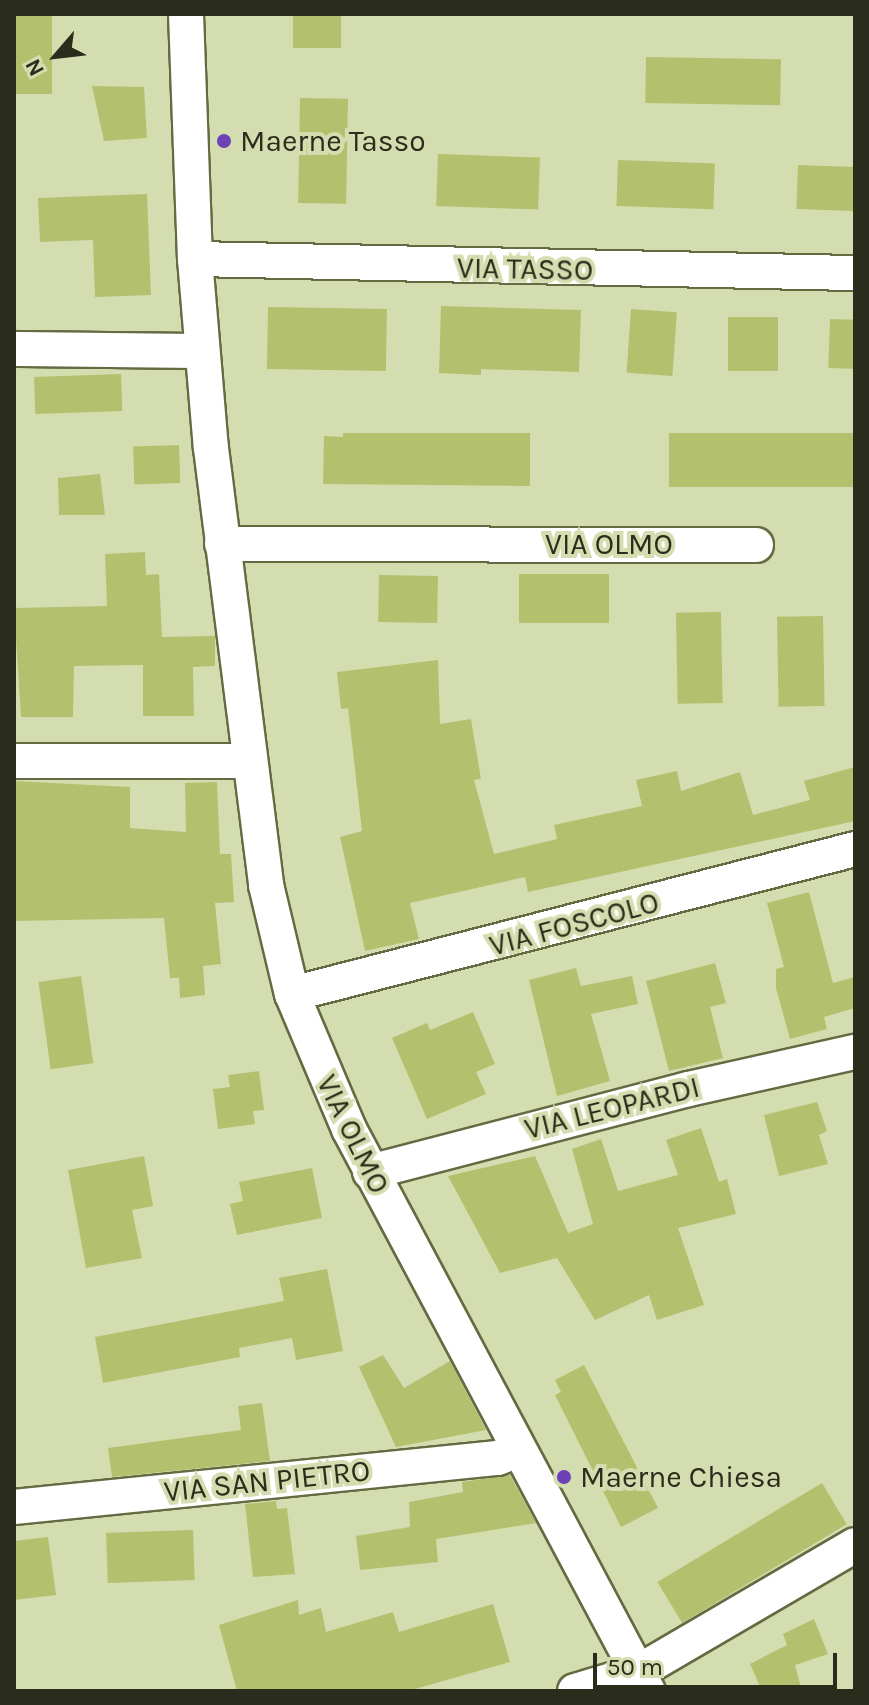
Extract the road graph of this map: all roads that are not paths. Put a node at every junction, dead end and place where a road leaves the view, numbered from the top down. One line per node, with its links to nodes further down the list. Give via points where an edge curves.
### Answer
1 (186, 14): 2 (street, VIA OLMO)
2 (195, 259): 3 (street, VIA TASSO); 5 (street, VIA OLMO)
3 (855, 273)
4 (14, 349): 5 (street)
5 (202, 351): 6 (street, VIA OLMO)
6 (222, 544): 7 (street, VIA OLMO); 9 (street, VIA OLMO)
7 (756, 545)
8 (14, 761): 9 (street)
9 (249, 761): 11 (street, VIA OLMO, via 266,885)
10 (855, 849): 11 (street, VIA FOSCOLO)
11 (292, 994): 13 (street, VIA OLMO, via 331,1093)
12 (855, 1052): 13 (street, VIA LEOPARDI)
13 (370, 1172): 14 (street, VIA OLMO)
14 (518, 1450): 15 (street, VIA SAN PIETRO, via 498,1458); 17 (street, VIA OLMO)
15 (14, 1507)
16 (855, 1545): 17 (street)
17 (643, 1682): 18 (street)
18 (575, 1691)

